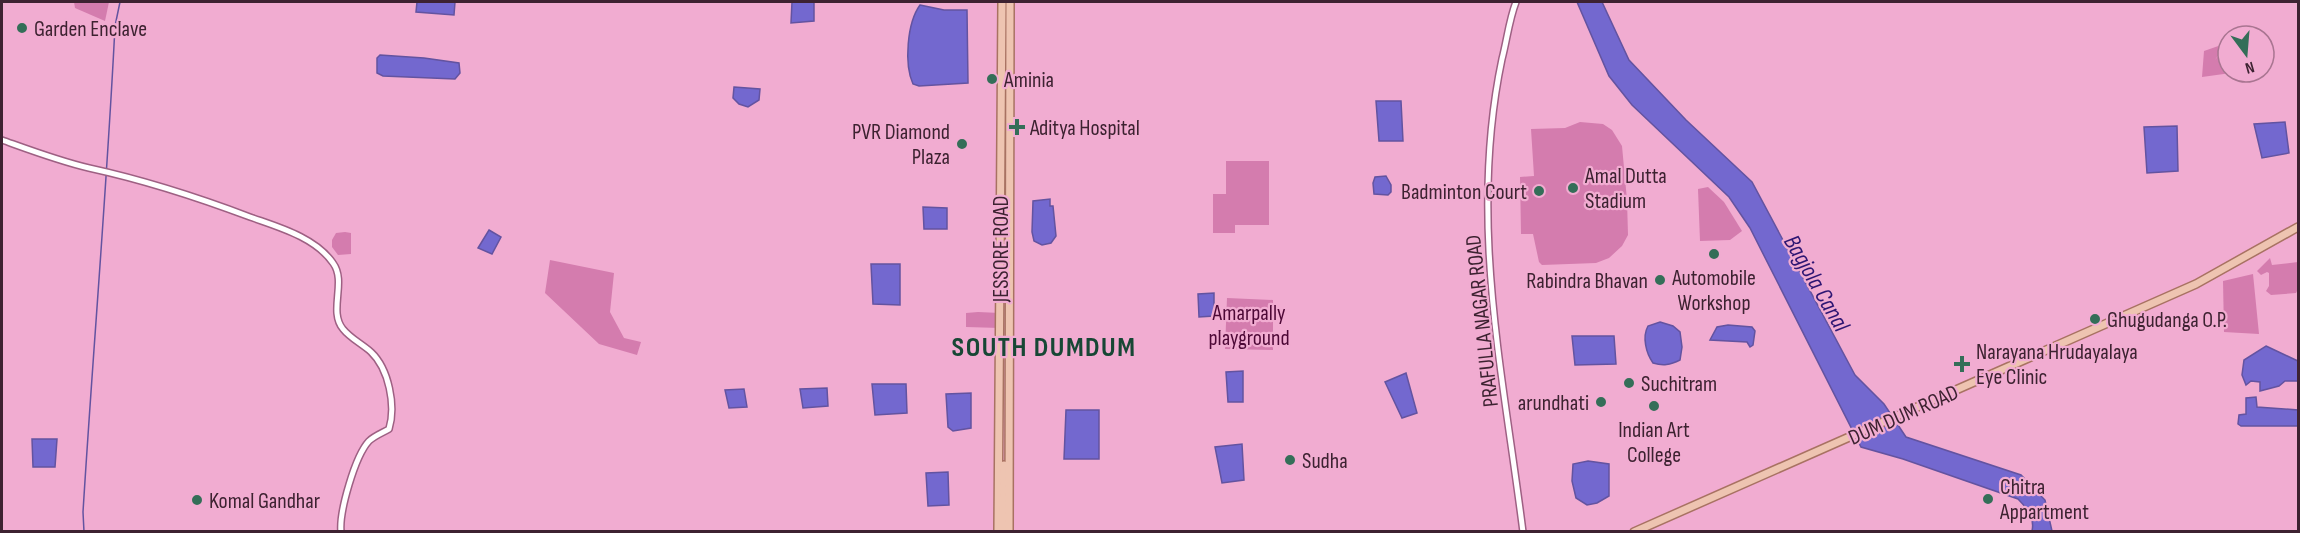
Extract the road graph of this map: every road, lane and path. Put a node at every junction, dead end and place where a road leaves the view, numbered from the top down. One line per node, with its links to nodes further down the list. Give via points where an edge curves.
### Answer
1 (1002, 2): 6 (main road, JESSORE ROAD, via 999,236)
2 (1010, 2): 6 (main road, JESSORE ROAD)
3 (1516, 2): 11 (street, PRAFULLA NAGAR ROAD, via 1491,117 1488,242 1491,303)
4 (2, 140): 7 (street, via 200,198 313,244 334,264 338,276 338,322 372,354 385,373 392,420 389,429 364,447 346,494)
5 (2298, 227): 12 (main road, DUM DUM ROAD, via 2196,284)
6 (1005, 281): 8 (main road, JESSORE ROAD); 9 (main road); 10 (main road, JESSORE ROAD)
7 (341, 531)
8 (998, 531)
9 (1003, 531)
10 (1009, 531)
11 (1523, 531)
12 (1634, 531)

